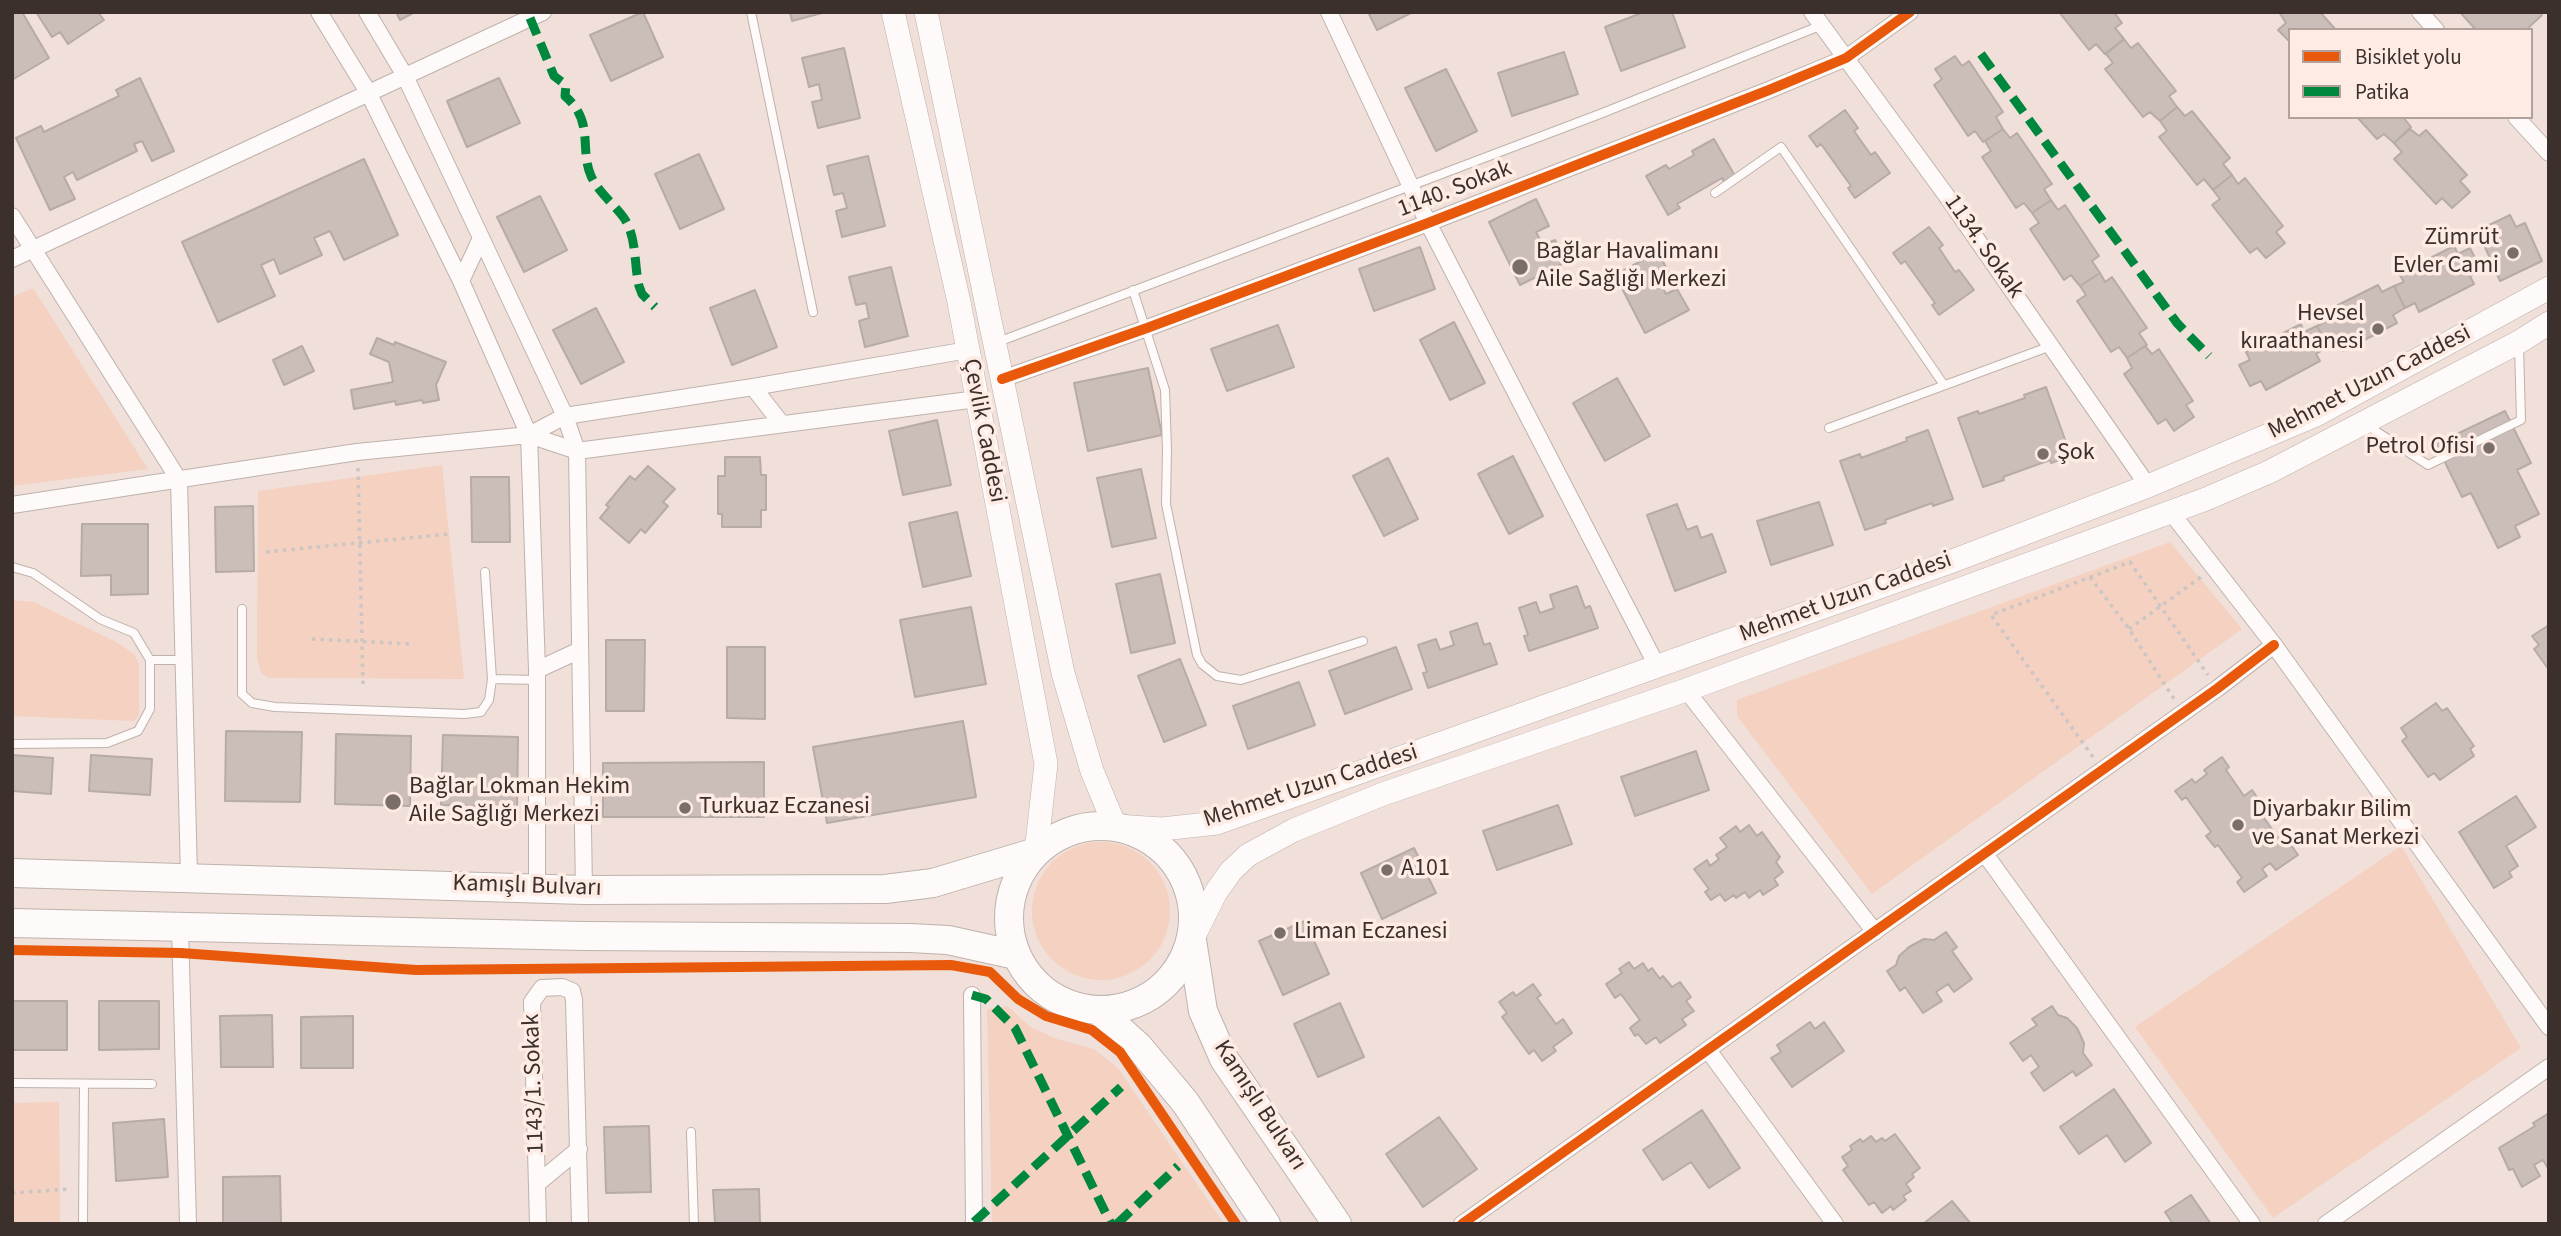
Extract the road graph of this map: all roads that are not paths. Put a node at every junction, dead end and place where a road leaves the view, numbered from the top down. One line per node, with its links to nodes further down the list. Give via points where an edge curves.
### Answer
1 (319, 12): 14 (street)
2 (367, 12): 13 (street)
3 (543, 12): 13 (street)
4 (751, 12): 27 (lane)
5 (893, 12): 33 (main road, Çevlik Caddesi)
6 (926, 12): 31 (main road, Çevlik Caddesi)
7 (1329, 12): 17 (street)
8 (1910, 12): 12 (street, 1140. Sokak)
9 (2420, 12): 11 (street)
10 (1817, 19): 12 (street, 1134. Sokak); 17 (lane)
11 (2434, 28)
12 (1846, 58): 20 (street, 1140. Sokak); 32 (street, 1134. Sokak)
13 (405, 76): 14 (street); 21 (street)
14 (368, 92): 22 (street); 24 (street)
15 (2518, 119): 16 (street)
16 (2549, 153)
17 (1411, 186): 20 (street); 26 (lane)
18 (1714, 193): 35 (lane, via 1780,148)
19 (12, 216): 22 (street)
20 (1428, 223): 29 (street, 1140. Sokak); 56 (street)
21 (481, 238): 24 (street); 38 (street)
22 (34, 249): 23 (street); 44 (street)
23 (12, 259)
24 (461, 281): 42 (street)
25 (2549, 288): 45 (main road, Mehmet Uzun Caddesi, via 2316,415)
26 (1133, 290): 29 (lane); 31 (lane)
27 (813, 312)
28 (2549, 323): 30 (main road)
29 (1147, 328): 34 (street, 1140. Sokak); 51 (lane, via 1165,390 1166,504 1202,664 1217,676 1241,680)
30 (2519, 342): 40 (main road); 40 (lane, via 2521,419 2428,465)
31 (995, 343): 34 (main road, Çevlik Caddesi)
32 (2051, 346): 35 (lane); 45 (street, 1134. Sokak)
33 (968, 350): 36 (street); 37 (main road, Çevlik Caddesi)
34 (1002, 379): 61 (main road, Çevlik Caddesi, via 1063,673 1092,771)
35 (1944, 385): 41 (lane)
36 (752, 387): 38 (street); 39 (street)
37 (977, 399): 39 (street); 62 (main road, Çevlik Caddesi, via 1046,764)
38 (565, 416): 42 (street); 43 (street)
39 (782, 422): 43 (street)
40 (2362, 422): 47 (main road, via 2269,472)
41 (1829, 429)
42 (529, 435): 43 (street); 44 (street, via 357,452); 57 (street)
43 (576, 451): 53 (street)
44 (179, 480): 46 (street); 55 (street)
45 (2148, 486): 56 (main road, Mehmet Uzun Caddesi)
46 (12, 505)
47 (2170, 511): 52 (street); 59 (main road)
48 (12, 567): 54 (lane, via 33,573 100,619 134,633)
49 (485, 572): 58 (lane)
50 (243, 609): 58 (lane, via 242,694 252,703 275,708 464,714 481,712 489,700)
51 (1363, 641)
52 (2274, 645): 63 (street); 75 (street)
53 (580, 650): 57 (street); 67 (street)
54 (150, 660): 55 (lane); 60 (lane, via 150,709 138,732 107,743)
55 (184, 660): 65 (street)
56 (1657, 666): 61 (main road, Mehmet Uzun Caddesi, via 1217,823 1162,829)
57 (537, 675): 58 (lane); 66 (street)
58 (492, 679)
59 (1686, 690): 70 (street); 71 (main road, via 1383,793 1294,830 1248,855 1231,871)
60 (12, 744)
61 (1115, 826): 62 (highway, via 1072,830); 71 (highway, via 1144,836 1169,854 1186,880 1194,909)
62 (1036, 852): 67 (highway, Kamışlı Bulvarı, via 933,883 885,889); 72 (highway, via 1020,874 1010,900 1009,928)
63 (1985, 854): 70 (street); 94 (street)
64 (12, 873): 65 (highway, Kamışlı Bulvarı)
65 (189, 876): 66 (highway, Kamışlı Bulvarı)
66 (537, 888): 67 (highway, Kamışlı Bulvarı)
67 (584, 890)
68 (12, 923): 69 (highway, Kamışlı Bulvarı)
69 (180, 927): 72 (highway, Kamışlı Bulvarı, via 910,938 948,940); 85 (street)
70 (1875, 932): 76 (street)
71 (1192, 940): 74 (highway, via 1175,973 1147,999); 91 (highway, Kamışlı Bulvarı, via 1203,1011 1224,1059)
72 (1016, 955): 74 (highway, via 1030,978 1049,995 1073,1007)
73 (972, 995): 89 (street)
74 (1099, 1011): 90 (highway, via 1139,1047 1185,1102)
75 (2549, 1027)
76 (1708, 1050): 92 (street); 93 (street)
77 (2549, 1067): 95 (street)
78 (12, 1083): 79 (lane)
79 (84, 1084): 80 (lane); 84 (lane)
80 (152, 1084)
81 (691, 1132): 88 (lane)
82 (579, 1149): 83 (street); 83 (street, 1143/1. Sokak, via 572,991 542,988 532,1002); 87 (street)
83 (538, 1182): 86 (street, 1143/1. Sokak)
84 (83, 1224)
85 (188, 1224)
86 (538, 1224)
87 (580, 1224)
88 (694, 1224)
89 (974, 1224)
90 (1266, 1224)
91 (1337, 1224)
92 (1462, 1224)
93 (1835, 1224)
94 (2252, 1224)
95 (2326, 1224)

